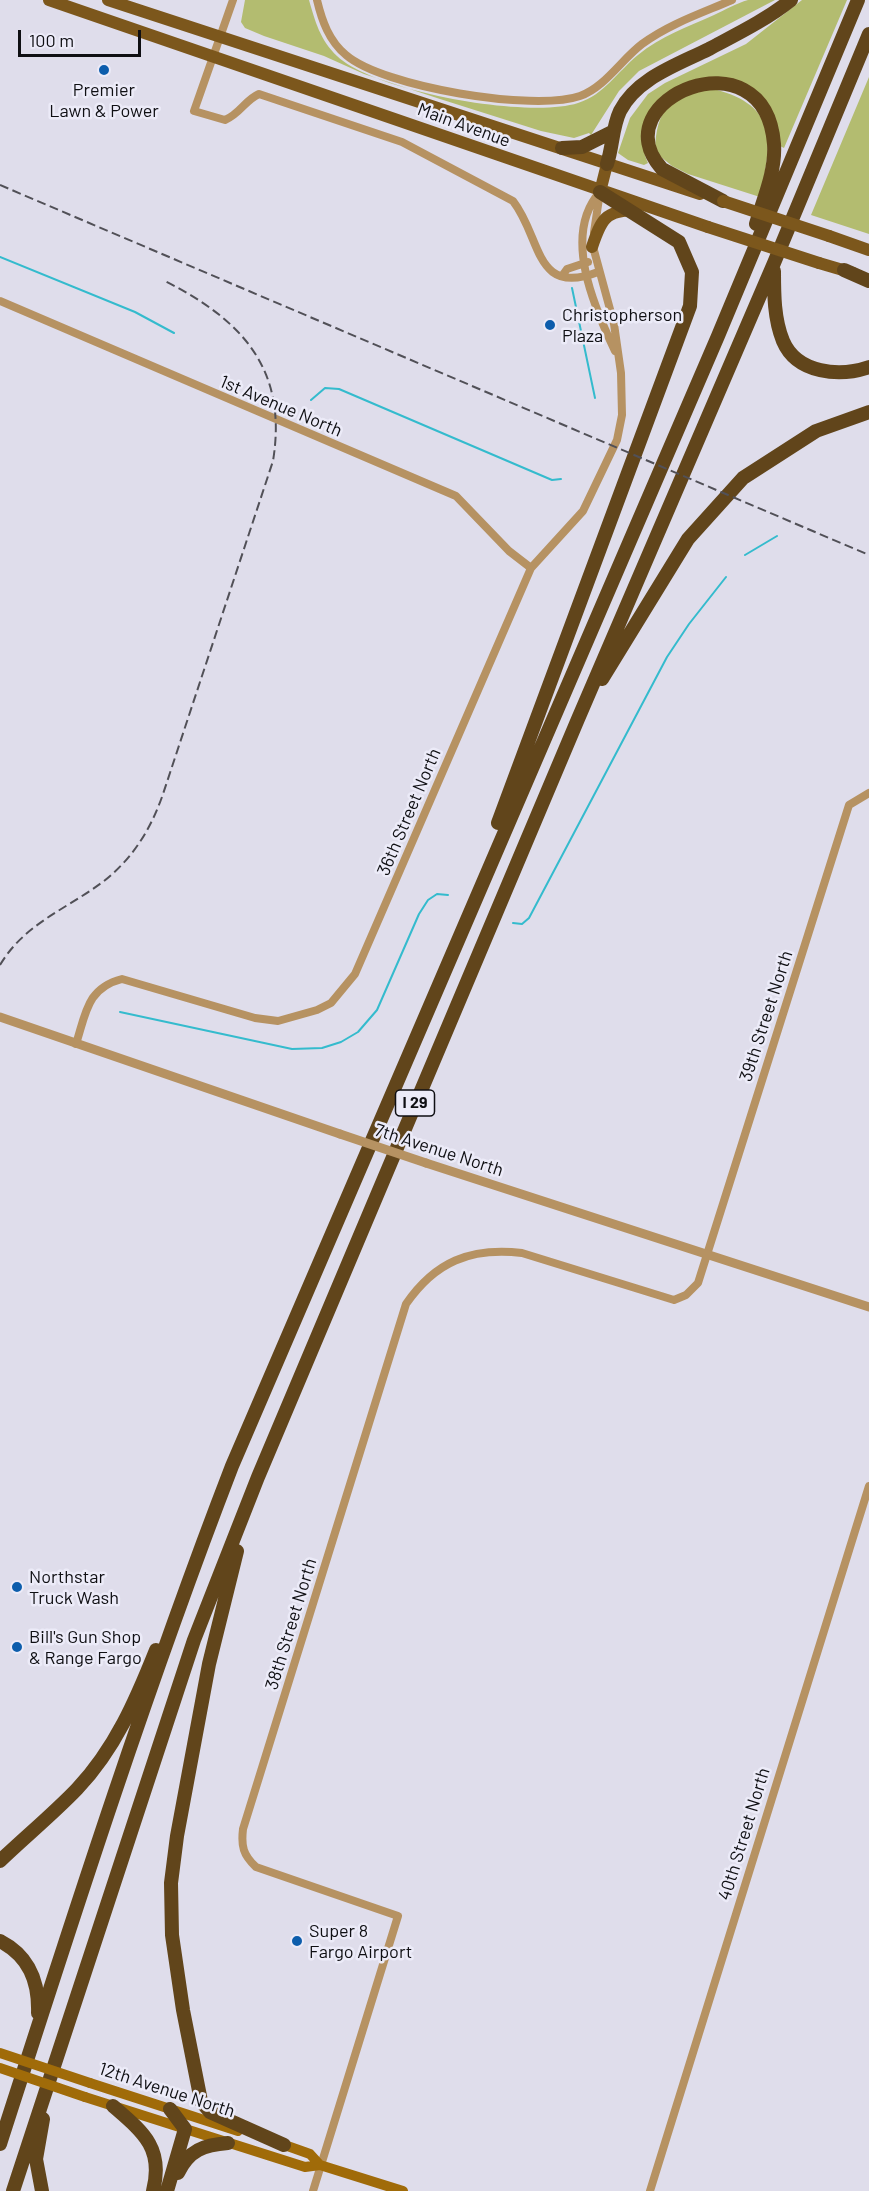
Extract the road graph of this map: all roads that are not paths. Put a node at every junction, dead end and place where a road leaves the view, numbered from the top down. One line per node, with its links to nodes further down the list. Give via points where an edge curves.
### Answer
1 (49, 0): 10 (main road, Main Avenue)
2 (108, 0): 9 (main road, Main Avenue)
3 (233, 0): 9 (street)
4 (317, 0): 5 (street, via 328,33 359,64 453,93 548,101 565,100 591,90 645,42)
5 (732, 0)
6 (791, 0): 11 (highway, via 749,28 644,83 628,98)
7 (858, 0): 28 (highway, I 29)
8 (869, 34): 21 (highway, I 29)
9 (219, 37): 10 (street); 12 (main road, Main Avenue)
10 (212, 56): 14 (main road, Main Avenue); 24 (street, via 194,111 225,120 258,94 402,142 513,201 525,217 540,261)
11 (612, 132): 12 (highway, via 582,147); 13 (highway, via 614,142)
12 (562, 148): 13 (main road, Main Avenue)
13 (608, 164): 14 (main road); 15 (main road, Main Avenue)
14 (600, 192): 16 (highway); 17 (main road, Main Avenue); 19 (street, 36th Street North); 20 (street, 36th Street North, via 591,202 582,238)
15 (723, 201): 18 (main road, Main Avenue, bridge); 28 (highway, via 662,169 649,145 653,118 662,106 673,94 698,84 730,85 754,100 767,114 774,146 768,185)
16 (628, 210): 17 (main road); 19 (main road, via 601,221); 35 (highway, via 679,242 692,272 690,306 487,851)
17 (657, 210): 22 (main road, Main Avenue, bridge)
18 (869, 250)
19 (594, 253): 20 (street); 23 (street, 36th Street North)
20 (585, 262): 24 (street, via 567,268); 25 (street, 36th Street North)
21 (774, 263): 30 (highway, via 774,298 784,342 790,350 825,372 854,372); 33 (highway, I 29)
22 (844, 270): 26 (highway)
23 (598, 272): 25 (street); 29 (street, 36th Street North, via 614,324)
24 (562, 276): 25 (street)
25 (588, 276): 29 (street, 36th Street North)
26 (869, 280)
27 (0, 301): 32 (street, 1st Avenue North, via 456,496)
28 (730, 306): 35 (highway, I 29)
29 (618, 358): 32 (street, 36th Street North, via 622,415 617,440 583,511)
30 (869, 367)
31 (869, 412): 33 (highway, via 816,431 743,478 688,539)
32 (531, 568): 37 (street, 36th Street North, via 356,974 337,997 316,1010 278,1021 255,1018 122,979 96,991)
33 (578, 719): 40 (highway, I 29)
34 (867, 792): 38 (street, 39th Street North, via 849,805)
35 (460, 935): 42 (highway, I 29, via 232,1466)
36 (0, 1017): 37 (street, 7th Avenue North)
37 (76, 1044): 38 (street, 7th Avenue North, bridge)
38 (708, 1257): 39 (street, 7th Avenue North); 55 (street, 38th Street North, via 698,1283 674,1300 522,1253 481,1253 436,1269 406,1305 243,1829 245,1856 256,1867 398,1916)
39 (869, 1307)
40 (258, 1477): 48 (highway, I 29, via 194,1640); 54 (highway, via 222,1604 179,1825 171,1883 172,1935 201,2101 210,2112)
41 (869, 1485): 62 (street, 40th Street North)
42 (185, 1588): 43 (highway, via 136,1700 102,1757 78,1788); 45 (highway, I 29)
43 (0, 1861)
44 (0, 1941): 45 (highway, via 29,1966 37,1989)
45 (37, 2029): 53 (highway, I 29)
46 (0, 2053): 50 (main road, 12th Avenue North, bridge)
47 (0, 2068): 49 (main road, 12th Avenue North, bridge)
48 (48, 2082): 56 (highway, I 29); 57 (highway, via 36,2159)
49 (113, 2106): 51 (main road, 12th Avenue North); 58 (highway, via 139,2128 151,2145 157,2158)
50 (170, 2109): 51 (highway); 54 (main road, 12th Avenue North)
51 (185, 2129): 52 (main road, 12th Avenue North); 59 (highway)
52 (228, 2143): 55 (main road, 12th Avenue North, via 305,2167); 59 (highway, via 207,2145 184,2159)
53 (0, 2144)
54 (284, 2145): 55 (main road, 12th Avenue North, via 310,2154)
55 (320, 2165): 60 (street, 38th Street North); 61 (main road, 12th Avenue North)
56 (13, 2191)
57 (42, 2191)
58 (153, 2191)
59 (168, 2191)
60 (313, 2191)
61 (403, 2191)
62 (650, 2191)

